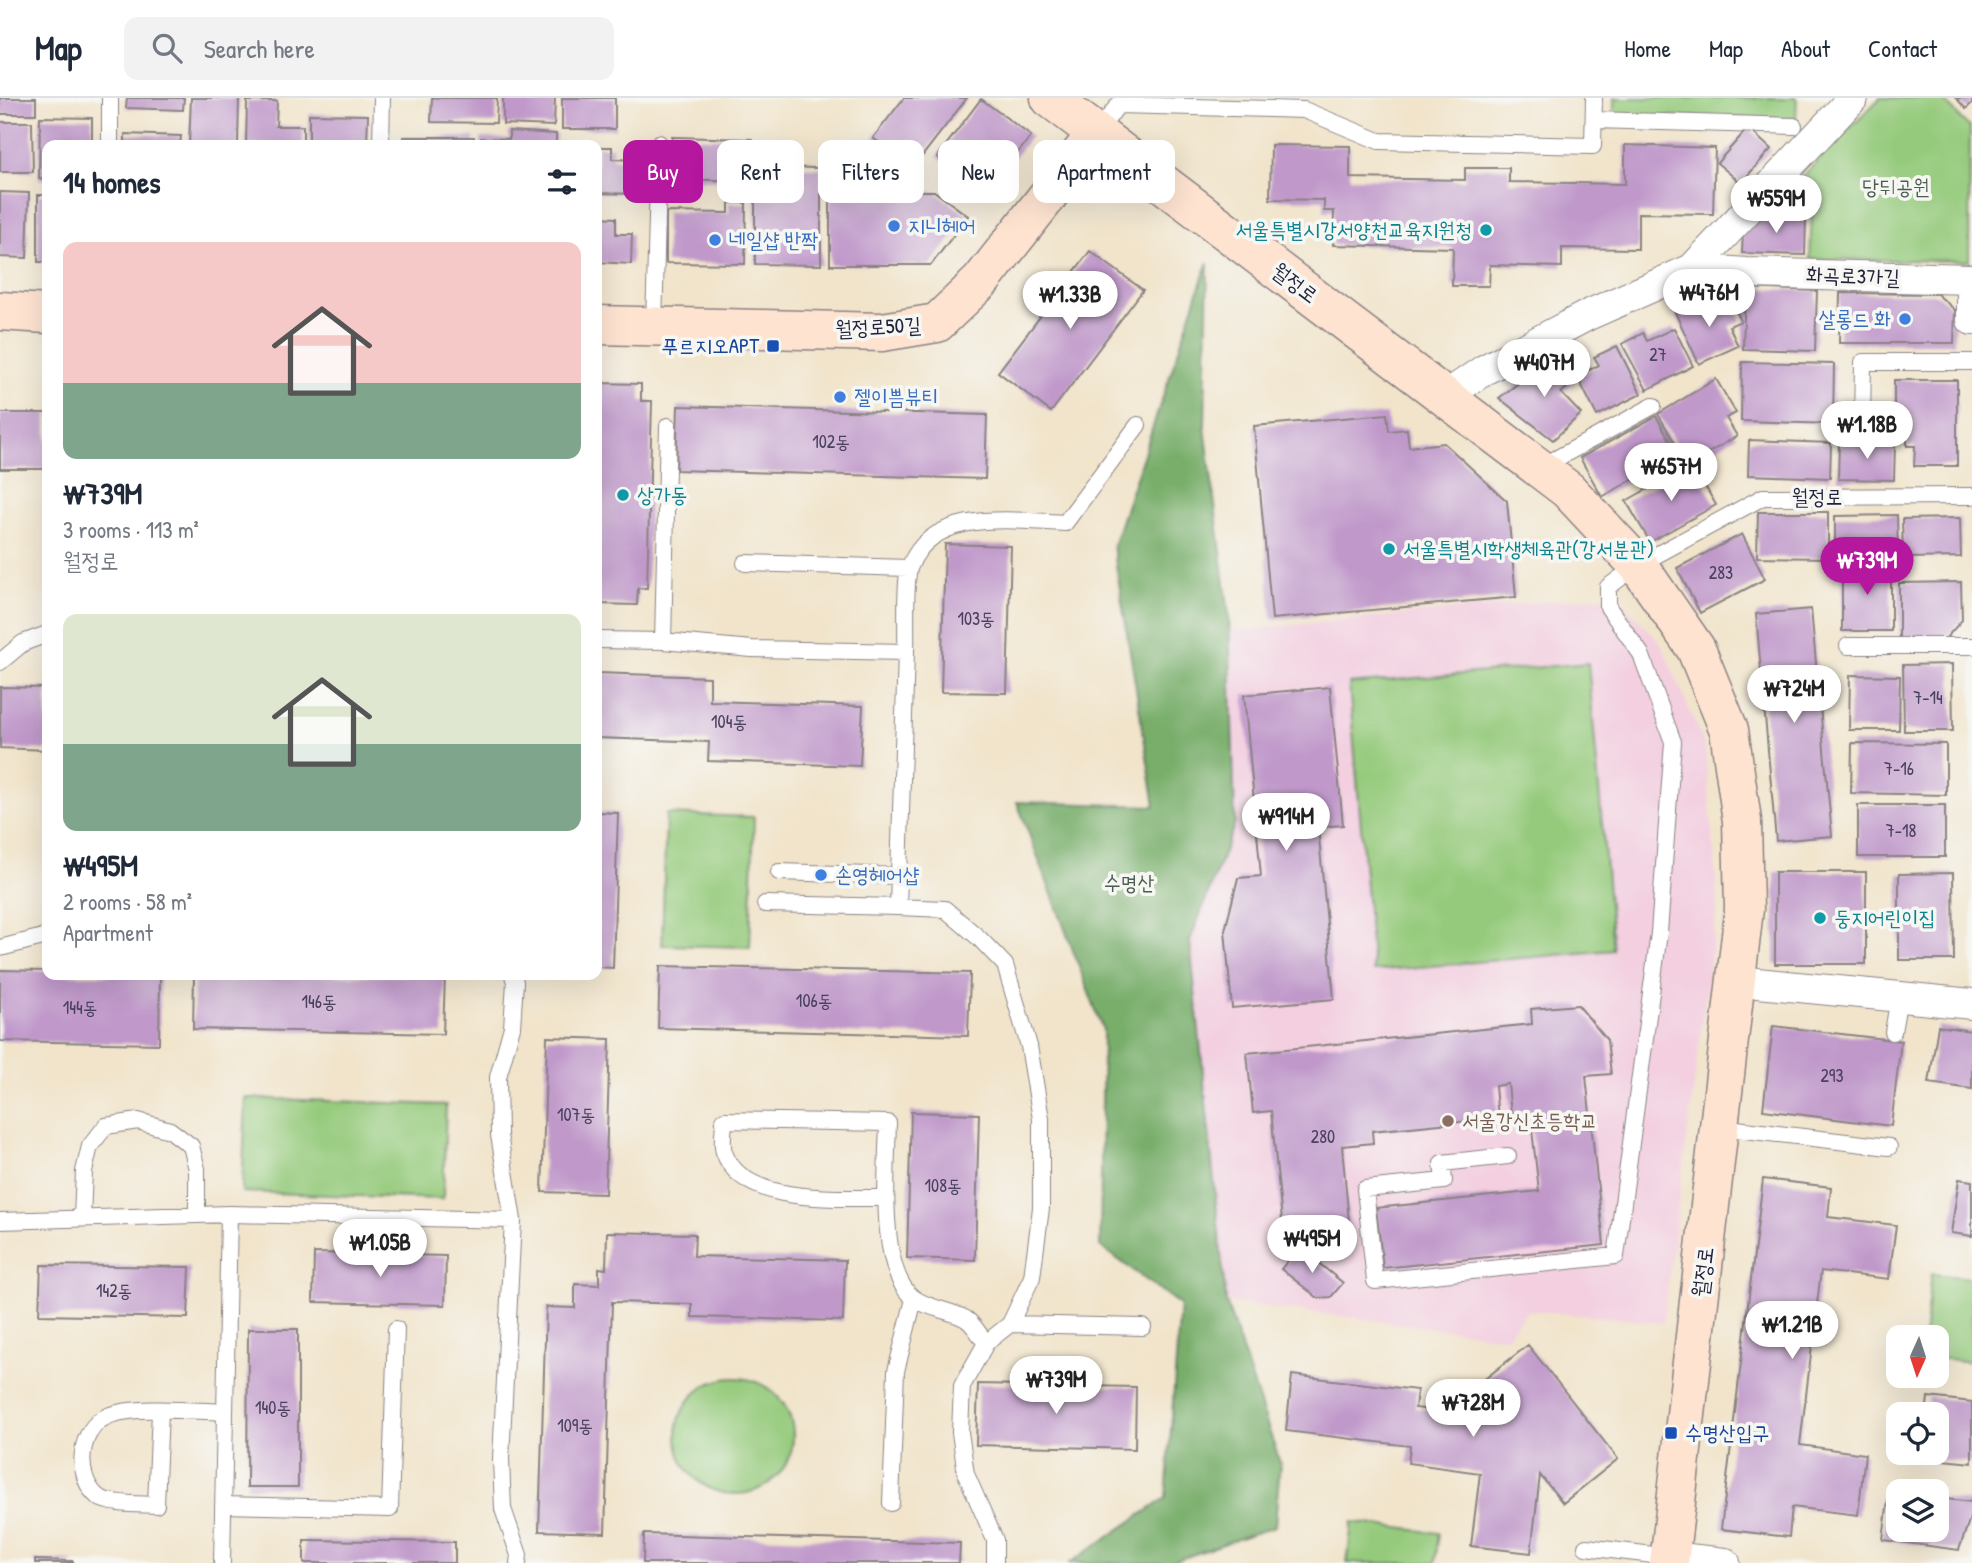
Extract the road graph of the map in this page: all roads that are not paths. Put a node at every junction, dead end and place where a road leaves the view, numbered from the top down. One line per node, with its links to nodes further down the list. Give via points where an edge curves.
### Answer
1 (110, 98): 10 (lane)
2 (382, 98): 11 (lane)
3 (1050, 98): 9 (street, 월정로)
4 (1594, 98): 7 (lane)
5 (1853, 98): 13 (street)
6 (1304, 104): 7 (lane, via 1379,141 1593,146); 9 (lane, via 1118,105)
7 (1594, 120): 8 (lane)
8 (1794, 126)
9 (1097, 133): 19 (street, 월정로50길, via 981,281 937,323 882,332); 21 (street, 월정로)
10 (110, 140)
11 (381, 140)
12 (657, 203): 19 (lane)
13 (1692, 269): 14 (street, 화곡로3가길); 21 (street, via 1588,315 1483,370)
14 (1972, 279): 17 (street, 화곡로3가길)
15 (0, 311): 16 (street)
16 (42, 314)
17 (1972, 320)
18 (602, 325): 19 (street, 월정로50길)
19 (654, 326)
20 (1972, 362): 23 (lane, via 1863,362)
21 (1446, 396): 26 (street, 월정로)
22 (1653, 406): 26 (lane)
23 (1862, 423)
24 (1138, 425): 30 (lane, via 1065,523 979,521 950,528 923,544)
25 (668, 426): 33 (lane)
26 (1539, 468): 29 (street, 월정로, via 1568,490)
27 (1972, 496): 29 (lane, 월정로, via 1763,497)
28 (745, 563): 30 (lane)
29 (1638, 565): 45 (street, 월정로, via 1696,649 1729,730 1742,821 1744,909); 51 (lane, via 1608,587 1608,607 1641,654 1673,742 1659,933 1616,1256 1375,1281 1365,1189 1444,1181 1442,1163)
30 (908, 568): 36 (lane)
31 (42, 636): 37 (lane, via 23,643)
32 (602, 639): 33 (lane)
33 (663, 640): 36 (lane, via 752,649)
34 (1848, 646): 35 (lane)
35 (1972, 646)
36 (906, 652): 39 (lane)
37 (0, 662)
38 (779, 872): 39 (lane)
39 (899, 876): 41 (lane)
40 (765, 905): 41 (lane)
41 (898, 907): 59 (lane, via 944,909 997,956 1005,965 1029,1046 1041,1119 1041,1208 1032,1277)
42 (42, 937): 43 (lane)
43 (0, 948)
44 (514, 980): 56 (lane, via 512,1027 498,1077 499,1135)
45 (1737, 981): 46 (street); 49 (street, 월정로)
46 (1899, 997): 47 (street); 48 (lane)
47 (1972, 1004)
48 (1893, 1032)
49 (1719, 1127): 50 (lane); 68 (street, 월정로)
50 (1889, 1147)
51 (1508, 1156)
52 (885, 1198): 52 (lane, via 888,1123 724,1120 723,1150 734,1171 754,1185 802,1195); 58 (lane, via 897,1275)
53 (229, 1214): 54 (lane); 56 (lane); 64 (lane)
54 (197, 1215): 55 (lane); 55 (lane, via 197,1170 191,1146 170,1130 138,1121 106,1126 90,1146)
55 (82, 1218): 57 (lane)
56 (513, 1220): 70 (lane, via 501,1459 503,1509)
57 (0, 1221)
58 (914, 1299): 62 (lane, via 968,1320); 65 (lane, via 896,1371)
59 (1010, 1324): 60 (lane); 62 (lane)
60 (1143, 1327)
61 (396, 1329): 66 (lane, via 390,1509)
62 (986, 1343): 71 (lane, via 962,1386 960,1432 965,1474 995,1541)
63 (160, 1411): 63 (lane, via 129,1410 106,1416 87,1434 85,1480 100,1498 156,1505); 64 (lane)
64 (225, 1412): 66 (lane)
65 (891, 1503)
66 (223, 1505): 69 (lane)
67 (1586, 1547): 68 (lane)
68 (1669, 1560): 72 (street)
69 (222, 1563)
70 (518, 1563)
71 (995, 1563)
72 (1725, 1563)

